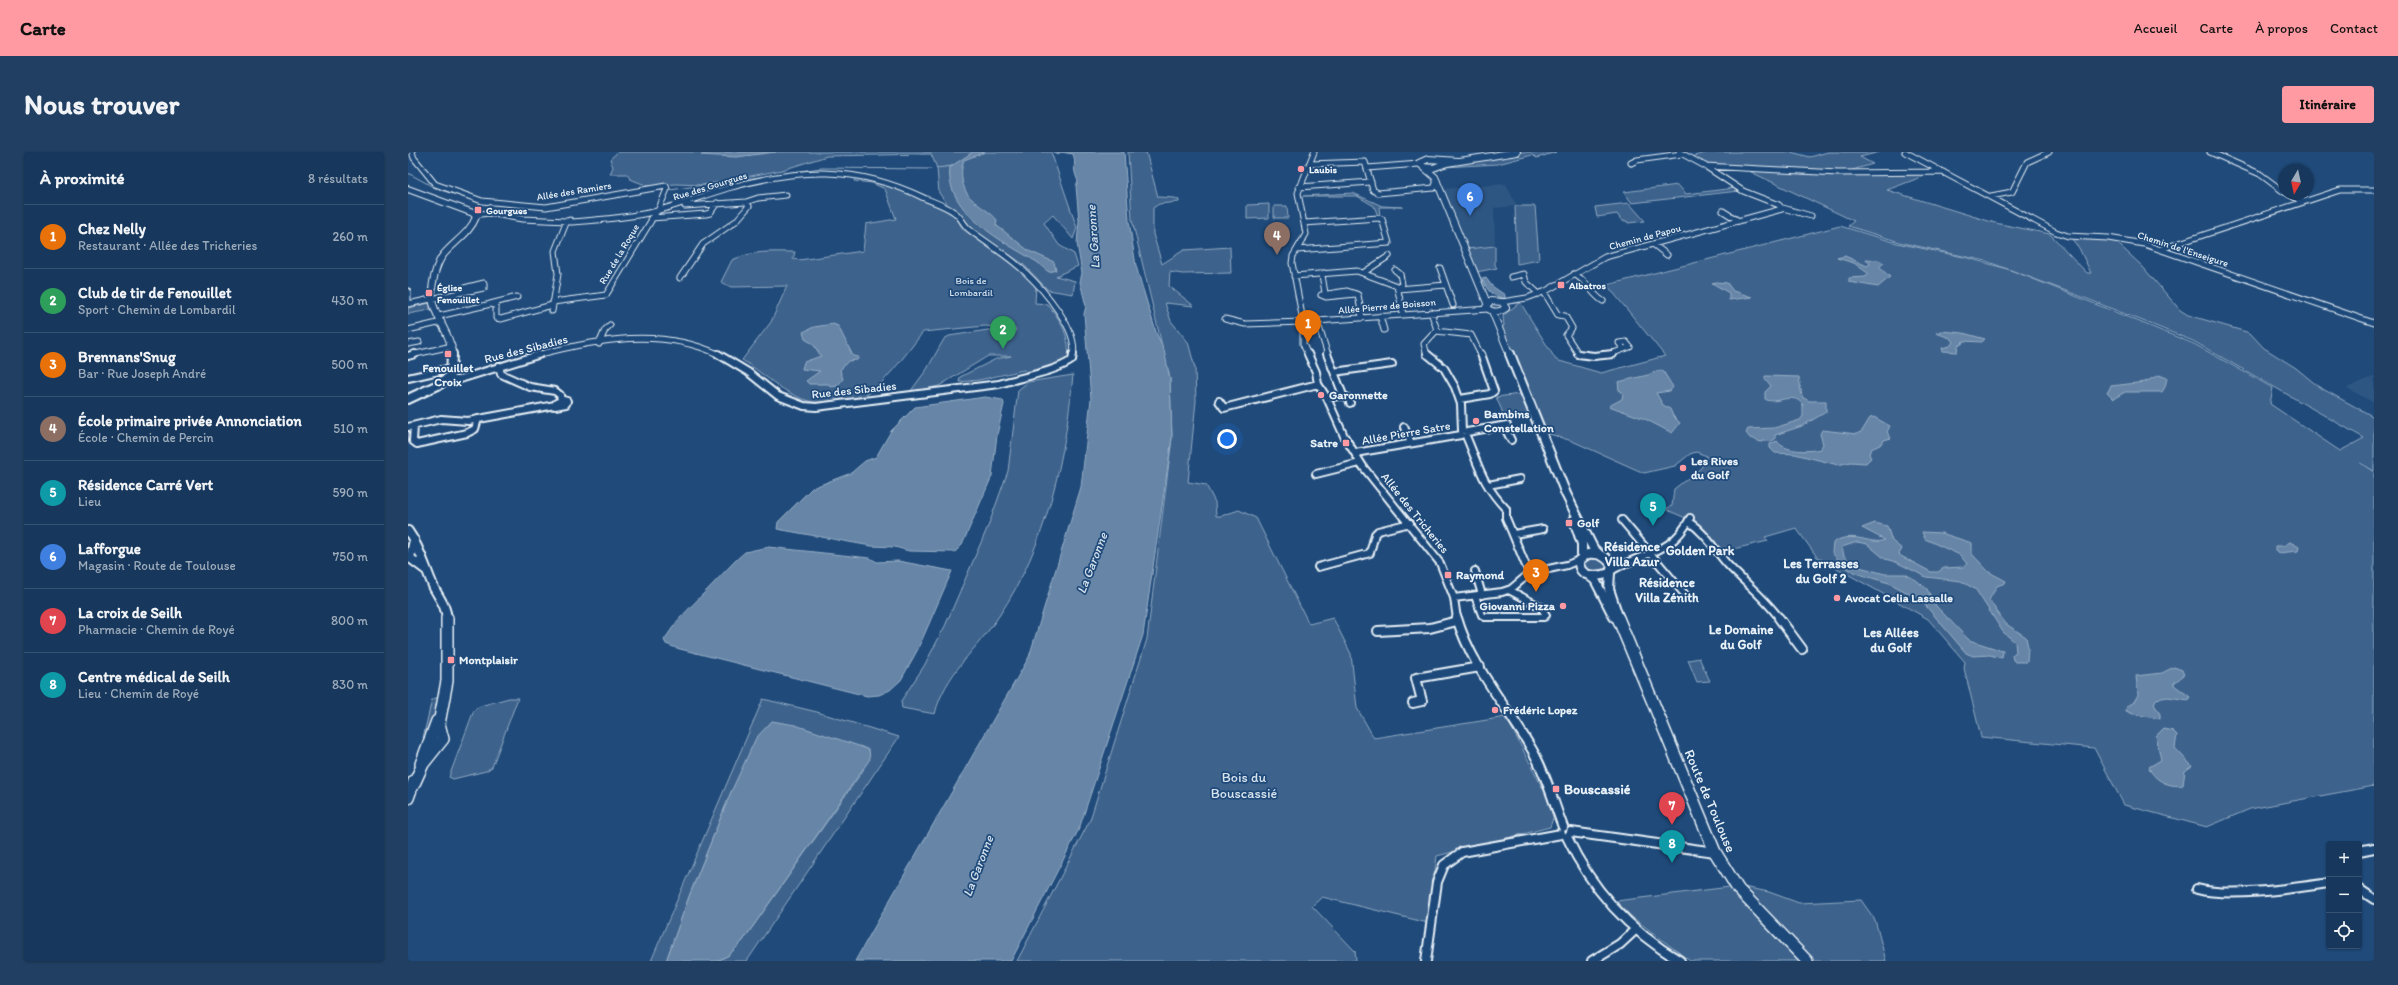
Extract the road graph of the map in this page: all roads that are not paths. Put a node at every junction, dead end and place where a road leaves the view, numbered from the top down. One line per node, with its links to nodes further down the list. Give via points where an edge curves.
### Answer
1 (412, 152): 9 (street, Allée des Ramiers)
2 (1314, 152): 13 (street)
3 (1425, 152): 11 (main road); 14 (main road)
4 (1517, 152): 11 (main road)
5 (1905, 152): 17 (street, Chemin de l'Enseigure)
6 (2049, 152): 25 (street, via 2027,162 2012,192)
7 (2210, 152): 21 (street, via 2260,174)
8 (1681, 153): 12 (street); 15 (street)
9 (414, 158): 10 (street); 31 (street, Allée des Ramiers, via 434,184 482,201 546,207 666,186)
10 (408, 160)
11 (1436, 163): 14 (main road); 14 (main road); 18 (main road)
12 (1631, 163)
13 (1309, 164): 16 (street, via 1362,161); 20 (street)
14 (1422, 164): 16 (street); 18 (main road)
15 (1705, 166): 17 (street, via 1838,173); 30 (street, via 1743,191)
16 (1366, 168): 19 (street)
17 (1944, 172): 25 (street, Chemin de l'Enseigure)
18 (1436, 179): 19 (street, via 1436,187 1432,189 1378,193 1373,190); 65 (main road)
19 (1370, 182): 20 (street)
20 (1299, 187): 38 (street, Allée des Tricheries)
21 (2278, 188)
22 (408, 189): 33 (main road)
23 (2374, 190): 26 (street, via 2340,190)
24 (786, 195): 27 (street)
25 (1991, 196): 41 (street, Chemin de l'Enseigure, via 2061,234 2125,240)
26 (2302, 201): 41 (street)
27 (746, 202): 28 (street); 51 (street, via 749,206 747,210 696,252)
28 (716, 203): 29 (street); 35 (street, via 710,213 706,214)
29 (679, 205): 31 (street, Rue des Gourgues); 52 (street, Rue des Gourgues, via 729,188 777,177 833,172 853,174 906,190 955,212 967,228 1018,265)
30 (1783, 208): 34 (street); 36 (street, Chemin de Papou)
31 (658, 210): 35 (street, Rue de la Roque); 37 (street, Rue des Gourgues)
32 (1724, 211): 36 (street)
33 (475, 215): 37 (street, Rue des Gourgues, via 488,213); 59 (main road, via 474,224 447,250 438,266 433,282)
34 (1811, 216)
35 (652, 218): 64 (street, Rue de la Roque, via 606,295)
36 (1739, 221): 39 (street, Chemin de Papou)
37 (568, 223): 64 (street, via 555,251 558,274)
38 (1304, 223): 40 (street, Allée des Tricheries, via 1305,237); 40 (street, via 1382,219 1389,243)
39 (1653, 244): 42 (street); 49 (street, Chemin de Papou, via 1605,257)
40 (1297, 250): 48 (street, Allée des Tricheries, via 1292,260)
41 (2161, 250): 76 (street, Chemin de l'Enseigure)
42 (1668, 255)
43 (1389, 256): 47 (street)
44 (1440, 268): 53 (street)
45 (1394, 270): 54 (street, via 1400,274 1402,284)
46 (1324, 273): 47 (street); 48 (street); 70 (street, via 1322,275 1325,293 1321,295 1358,295)
47 (1363, 273): 54 (street, via 1397,286)
48 (1293, 274): 75 (street, Allée des Tricheries)
49 (1574, 274): 57 (street, Chemin de Papou); 60 (street, via 1582,278 1599,300)
50 (1511, 277): 57 (street, via 1524,274 1526,282)
51 (680, 278)
52 (1036, 283): 83 (street, Rue des Sibadies, via 1065,321 1073,340 1072,360 1062,367 1006,382 853,404 807,407 780,398 748,372 702,346 689,342 641,338)
53 (1446, 285): 54 (street); 63 (street)
54 (1398, 289): 68 (street)
55 (408, 291): 61 (street)
56 (459, 293): 59 (street)
57 (1541, 293): 66 (street, Chemin de Papou); 85 (street, via 1558,315 1565,316 1572,328 1566,335 1579,356 1618,353)
58 (517, 297): 62 (street)
59 (432, 299): 61 (street); 71 (main road)
60 (1603, 301)
61 (409, 304)
62 (488, 304): 64 (street, via 496,306 498,319); 71 (street)
63 (1453, 305)
64 (552, 306)
65 (1489, 306): 66 (main road); 66 (main road); 67 (street, Allée Pierre de Boisson); 73 (main road)
66 (1503, 306): 73 (main road)
67 (1431, 312): 68 (street, Allée Pierre de Boisson); 80 (street)
68 (1403, 314): 69 (street, Allée Pierre de Boisson)
69 (1380, 316): 70 (street, Allée Pierre de Boisson); 79 (street)
70 (1362, 317): 74 (street, Allée Pierre de Boisson)
71 (441, 319): 78 (street); 84 (main road)
72 (1224, 320): 75 (street, Allée Pierre de Boisson, via 1246,324)
73 (1496, 320): 111 (main road)
74 (1317, 321): 75 (street, Allée Pierre de Boisson); 90 (street)
75 (1303, 322): 93 (street, Allée des Tricheries, via 1303,344 1316,372)
76 (2374, 323)
77 (610, 325): 83 (street)
78 (408, 330)
79 (1384, 330)
80 (1436, 331): 97 (street, via 1423,343 1427,356 1446,370); 97 (street, via 1471,335 1494,391 1490,394)
81 (419, 342): 82 (street)
82 (408, 344)
83 (599, 344): 89 (street, Rue des Sibadies, via 533,356)
84 (452, 346): 86 (street); 88 (main road)
85 (1623, 348)
86 (408, 356)
87 (1392, 364): 90 (street)
88 (449, 366): 91 (street); 92 (main road)
89 (499, 366): 92 (street, Rue des Sibadies); 100 (street, via 501,374 530,387 555,391 561,400 555,405)
90 (1334, 372): 94 (street)
91 (408, 378)
92 (445, 380): 95 (main road)
93 (1318, 384): 96 (street, Allée des Tricheries); 98 (street, via 1224,408)
94 (1343, 395): 96 (street); 99 (street)
95 (408, 398)
96 (1327, 398): 106 (street, Allée des Tricheries, via 1340,429)
97 (1460, 399): 103 (street, via 1462,406 1459,421)
98 (1219, 401)
99 (1350, 403)
100 (478, 419): 101 (street, via 462,421 448,418); 101 (street, via 475,429 467,433 417,444 413,441)
101 (411, 426)
102 (1404, 427): 105 (street)
103 (1464, 433): 104 (street, Allée Pierre Satre, via 1505,425); 105 (street, Allée Pierre Satre); 110 (street)
104 (1511, 440)
105 (1411, 443): 106 (street, Allée Pierre Satre)
106 (1355, 453): 107 (street, Allée des Tricheries)
107 (1360, 462): 108 (street); 113 (street, Allée des Tricheries)
108 (1316, 474)
109 (1520, 479): 110 (street)
110 (1488, 485): 116 (street, via 1506,509 1506,518)
111 (1566, 494): 118 (main road, via 1593,548); 119 (main road, via 1582,544)
112 (1622, 520): 117 (street)
113 (1410, 523): 121 (street, via 1378,531 1370,552); 130 (street, Allée des Tricheries, via 1440,563)
114 (1543, 529): 116 (street)
115 (408, 531): 137 (main road, via 414,540 410,558 426,570 445,606 448,681 439,728 443,739 424,764)
116 (1514, 534): 125 (street)
117 (1652, 554): 120 (street); 129 (street); 134 (street, via 1675,542 1690,520 1728,565 1767,600)
118 (1603, 556): 119 (main road, via 1592,554); 120 (street, via 1617,561); 124 (main road, via 1612,566)
119 (1581, 559): 122 (street, via 1572,566); 126 (main road, via 1579,566)
120 (1633, 560): 124 (street)
121 (1318, 567)
122 (1559, 569): 125 (street); 126 (street)
123 (1475, 571): 128 (street)
124 (1610, 572): 126 (main road, via 1600,577); 132 (main road, Route de Toulouse, via 1609,589)
125 (1529, 573): 127 (street)
126 (1588, 575): 132 (main road, Route de Toulouse)
127 (1509, 590): 128 (street); 128 (street, via 1541,607 1546,615 1544,618 1485,617 1482,615)
128 (1478, 595): 130 (street)
129 (1687, 597)
130 (1454, 598): 131 (street, Allée des Tricheries)
131 (1457, 621): 133 (street, via 1430,628); 135 (street, Allée des Tricheries, via 1462,636)
132 (1622, 629): 141 (main road, Route de Toulouse)
133 (1378, 631)
134 (1802, 649)
135 (1480, 667): 136 (street, via 1416,678 1422,701); 138 (street, Allée des Tricheries, via 1532,749)
136 (1413, 702)
137 (408, 798)
138 (1565, 833): 141 (street); 146 (street, Allée des Tricheries, via 1577,857 1598,887 1619,915); 147 (street, via 1462,852 1444,865 1437,882)
139 (2374, 848): 140 (street)
140 (2362, 850)
141 (1715, 852): 150 (main road, Route de Toulouse, via 1738,889)
142 (2326, 883): 143 (street, via 2290,889 2211,893)
143 (2197, 889)
144 (2362, 891): 145 (street)
145 (2374, 899)
146 (1635, 930): 148 (street, via 1624,941); 149 (street, Allée des Tricheries)
147 (1426, 961)
148 (1592, 961)
149 (1680, 961)
150 (1807, 961)

